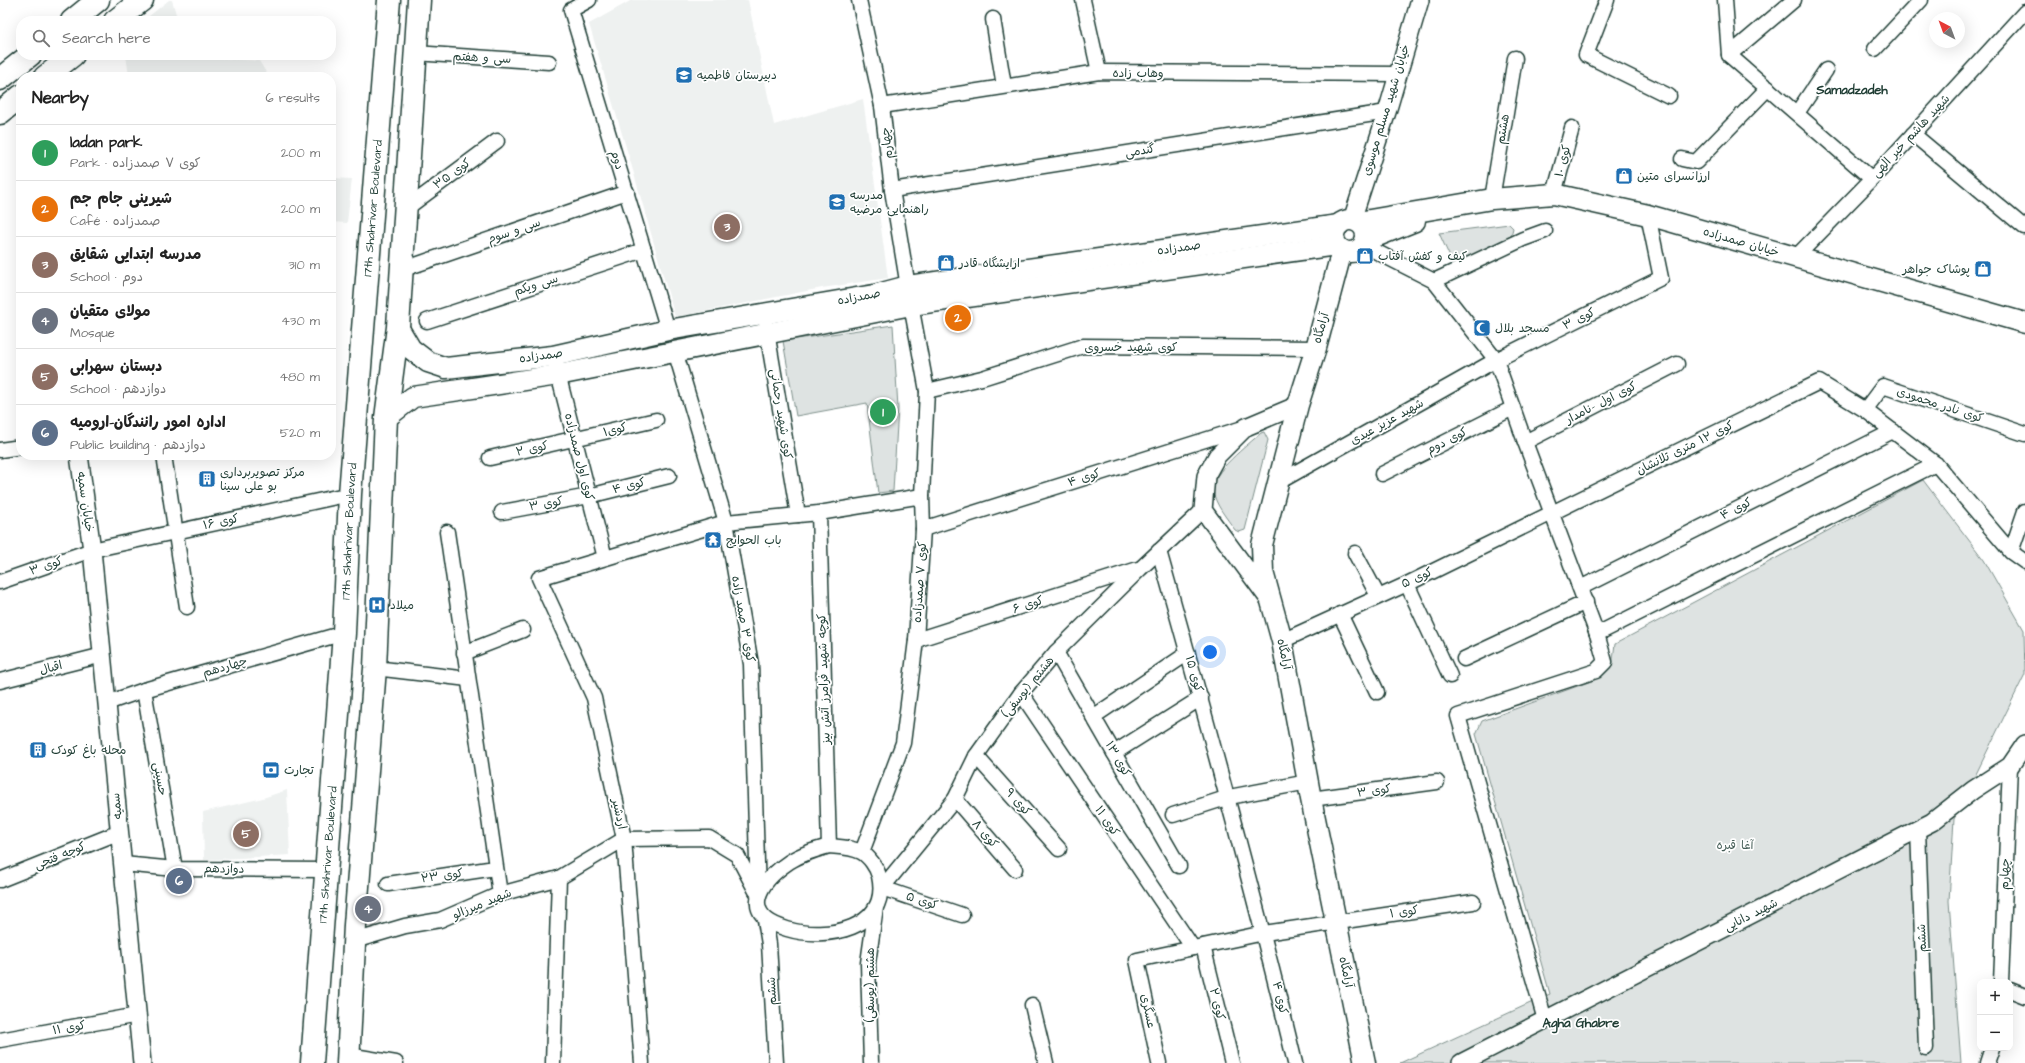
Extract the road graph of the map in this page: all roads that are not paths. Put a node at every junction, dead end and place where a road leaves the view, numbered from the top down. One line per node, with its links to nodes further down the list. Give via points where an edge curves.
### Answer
1 (98, 0): 14 (main road)
2 (142, 0): 15 (main road)
3 (389, 0): 89 (main road, 17th Shahrivar Boulevard)
4 (419, 0): 18 (main road)
5 (589, 0): 41 (street, دوم, via 571,10)
6 (859, 0): 31 (street, چهارم)
7 (1083, 0): 25 (street)
8 (1420, 0): 26 (street, خیابان شهید مسلم موسوی)
9 (1607, 0): 29 (street, via 1586,55)
10 (1725, 0): 19 (street)
11 (1794, 0): 19 (street)
12 (1921, 0): 17 (street)
13 (2025, 12): 36 (street, شهید هاشم خیر الهی)
14 (78, 16)
15 (121, 16)
16 (993, 19): 27 (street)
17 (1875, 49)
18 (415, 54): 22 (street, سی و هفتم); 45 (main road)
19 (1729, 55): 28 (street)
20 (1515, 58): 43 (street, هشتم)
21 (66, 60): 24 (main road)
22 (549, 62)
23 (1826, 70): 34 (street)
24 (51, 72)
25 (1099, 72): 26 (street, وهاب زاده); 27 (street, وهاب زاده)
26 (1397, 74): 32 (street, خیابان شهید مسلم موسوی)
27 (1004, 86): 31 (street, وهاب زاده)
28 (1768, 88): 34 (street); 38 (street, via 1696,162)
29 (1669, 96)
30 (16, 100): 33 (main road)
31 (882, 106): 40 (street, چهارم)
32 (1387, 112): 40 (street, گندمی); 47 (street, خیابان شهید مسلم موسوی)
33 (0, 113)
34 (1797, 113): 39 (street)
35 (1572, 128): 42 (street, کوی ۱۰)
36 (1913, 134): 39 (street, شهید هاشم خیر الهی); 48 (street)
37 (497, 141): 45 (street, کوی ۳۵)
38 (1682, 159)
39 (1872, 179): 53 (street, شهید هاشم خیر الهی)
40 (892, 190): 56 (street, چهارم)
41 (627, 192): 52 (street, دوم); 54 (street, سی و سوم)
42 (1554, 194): 43 (main road, خیابان صمدزاده); 46 (main road, خیابان صمدزاده)
43 (1492, 199): 44 (main road, خیابان صمدزاده)
44 (1453, 205): 47 (main road, صمدزاده); 50 (main road)
45 (407, 208): 54 (main road)
46 (1648, 215): 53 (main road, خیابان صمدزاده); 66 (street, کوی ۳, via 1661,278)
47 (1350, 223): 50 (main road, via 1365,230); 51 (main road, via 1334,234); 56 (main road, صمدزاده)
48 (2024, 227)
49 (1545, 231): 55 (street)
50 (1364, 243): 51 (main road, via 1360,249 1351,252); 55 (street)
51 (1339, 247): 56 (main road, صمدزاده); 63 (main road, آرامگاه)
52 (644, 250): 58 (street, سی ویکم); 61 (street, دوم)
53 (1795, 258): 59 (main road, خیابان صمدزاده)
54 (401, 270): 60 (main road)
55 (1434, 281): 66 (street)
56 (909, 296): 57 (main road, صمدزاده, via 874,295); 62 (main road, صمدزاده); 69 (street, کوی ۷ صمدزاده)
57 (763, 314): 61 (main road, صمدزاده); 62 (street, کوی شهید رحمانی)
58 (427, 321)
59 (2025, 322)
60 (398, 326): 65 (main road, صمدزاده, via 411,349 428,362 446,368); 73 (main road)
61 (668, 330): 64 (main road); 65 (main road, صمدزاده)
62 (768, 334): 64 (main road, صمدزاده); 97 (street, کوی شهید رحمانی)
63 (1316, 348): 69 (street, کوی شهید خسروی, via 1083,346 982,378); 70 (main road, آرامگاه)
64 (675, 351): 68 (main road, صمدزاده); 98 (street, کوی ۳ صمد زاده)
65 (553, 356): 68 (street, کوی اول صمدزاده)
66 (1496, 360): 71 (street); 88 (street, شهید عزیز عیدی)
67 (1677, 364): 79 (street, کوی اول -نامدار)
68 (558, 375): 73 (main road, صمدزاده, via 413,397); 78 (street, کوی اول صمدزاده)
69 (928, 391): 91 (street, کوی ۷ صمدزاده)
70 (1298, 405): 75 (street); 88 (main road, آرامگاه)
71 (1513, 408): 79 (street); 86 (street, کوی دوم)
72 (1865, 410): 76 (street); 77 (street, کوی نادر محمودی, via 1884,386); 96 (street, کوی ۱۲ متری تلانشان, via 1819,382)
73 (386, 418): 127 (main road)
74 (656, 420): 78 (street, کوی۱)
75 (1246, 427): 92 (street, via 1217,456 1206,476); 99 (street, کوی ۴)
76 (1892, 431): 85 (street); 111 (street, کوی ۴)
77 (2025, 434)
78 (575, 440): 82 (street, کوی ۲); 90 (street, کوی اول صمدزاده)
79 (1525, 442): 96 (street)
80 (16, 448): 81 (street)
81 (0, 450)
82 (490, 458)
83 (80, 460): 102 (street, خیابان سمیه)
84 (165, 460): 100 (street)
85 (1936, 464): 104 (street); 119 (street)
86 (1382, 474)
87 (669, 476): 90 (street, کوی ۴)
88 (1277, 483): 113 (main road, آرامگاه, via 1262,544 1263,572)
89 (350, 494): 100 (street, کوی ۱۶); 118 (main road, 17th Shahrivar Boulevard)
90 (589, 496): 94 (street, کوی ۳); 106 (street, کوی اول صمدزاده)
91 (922, 496): 95 (street); 99 (street, کوی ۷ صمدزاده)
92 (1203, 510): 103 (street, هشتم (یوسفی)); 113 (street)
93 (2025, 511): 104 (street)
94 (502, 512)
95 (819, 512): 97 (street); 149 (street, کوچه شهید فرامرز آتش بیز)
96 (1552, 513): 110 (street, کوی ۵); 111 (street)
97 (798, 515): 98 (street)
98 (726, 522): 106 (street); 163 (street, کوی ۳ صمد زاده, via 751,664)
99 (923, 529): 120 (street, کوی ۷ صمدزاده)
100 (174, 532): 102 (street, کوی ۱۶); 115 (street)
101 (447, 532): 123 (street)
102 (92, 550): 109 (street, کوی ۳); 125 (street, سمیه)
103 (1159, 551): 108 (street, هشتم (یوسفی)); 124 (street, کوی ۱۵)
104 (2012, 552): 107 (street)
105 (1355, 553): 112 (street)
106 (605, 558): 148 (street, اردشیر, via 539,578 594,698)
107 (2025, 562)
108 (1140, 569): 120 (street, کوی ۶); 122 (street, هشتم (یوسفی))
109 (0, 582)
110 (1406, 584): 112 (street, کوی ۵); 128 (street)
111 (1580, 588): 114 (street)
112 (1378, 596): 116 (street, کوی ۵)
113 (1270, 600): 121 (main road, آرامگاه)
114 (1586, 602): 119 (street); 126 (street)
115 (187, 607)
116 (1340, 614): 121 (street, کوی ۵); 132 (street)
117 (523, 630): 123 (street)
118 (344, 632): 131 (street, چهاردهم); 157 (main road, 17th Shahrivar Boulevard)
119 (1597, 634): 179 (street, via 1605,662 1596,671 1458,716)
120 (916, 640): 151 (street, کوی ۷ صمدزاده, via 903,743)
121 (1282, 641): 142 (main road, آرامگاه)
122 (1056, 652): 133 (street, هشتم (یوسفی)); 136 (street, کوی ۱۳)
123 (464, 653): 129 (street)
124 (1188, 653): 134 (street, کوی ۱۵); 136 (street)
125 (102, 655): 130 (street, اقبال); 135 (street, سمیه)
126 (1464, 659)
127 (375, 668): 129 (street); 171 (main road)
128 (1450, 676)
129 (468, 679): 154 (street)
130 (0, 681)
131 (144, 690): 135 (street, چهاردهم); 155 (street, حسینی)
132 (1377, 692)
133 (1021, 693): 139 (street, هشتم (یوسفی)); 172 (street, کوی ۱۱)
134 (1201, 698): 138 (street); 143 (street, کوی ۱۵)
135 (107, 703): 147 (street, سمیه)
136 (1093, 717): 138 (street, کوی ۱۳)
137 (2025, 744): 140 (street, شهید دانایی)
138 (1114, 753): 153 (street, کوی ۱۳)
139 (976, 756): 144 (street, هشتم (یوسفی)); 150 (street, کوی ۹)
140 (2010, 766): 146 (street, شهید دانایی, via 1973,790 1932,822); 174 (street, چهارم)
141 (1437, 782): 142 (street, کوی ۳)
142 (1309, 791): 143 (street, کوی ۳); 168 (main road, آرامگاه)
143 (1228, 796): 145 (street, کوی ۳); 170 (street, کوی ۱۵)
144 (955, 799): 156 (street, کوی ۸); 161 (street, هشتم (یوسفی))
145 (1173, 815)
146 (1918, 829): 179 (street, شهید دانایی); 181 (street, ششم)
147 (120, 832): 152 (street, سمیه); 159 (street, کوچه فتحی)
148 (624, 839): 158 (street, شهید میرزالو); 163 (street, via 709,838 737,855); 188 (street, اردشیر)
149 (829, 846): 151 (street); 163 (street, via 790,862 764,885)
150 (1060, 849)
151 (862, 852): 161 (street, via 878,871)
152 (123, 864): 155 (street, دوازدهم); 178 (street, سمیه)
153 (1179, 866)
154 (495, 868): 160 (street, کوی ۲۳); 162 (street)
155 (175, 869): 157 (street, دوازدهم)
156 (1015, 869)
157 (326, 870): 169 (main road, 17th Shahrivar Boulevard)
158 (559, 878): 162 (street, شهید میرزالو); 187 (street)
159 (0, 880)
160 (388, 884)
161 (882, 888): 165 (street); 166 (street, کوی ۵)
162 (500, 894): 171 (street, شهید میرزالو, via 440,920)
163 (758, 895): 167 (street, via 758,907)
164 (1473, 902): 168 (street, کوی ۱)
165 (876, 907): 167 (street, via 862,922 842,932 800,933); 190 (street, هشتم (یوسفی), via 868,963)
166 (962, 914)
167 (765, 920): 189 (street, ششم, via 769,944)
168 (1336, 922): 170 (street, کوی ۱); 195 (main road, آرامگاه)
169 (322, 923): 171 (main road); 185 (main road, 17th Shahrivar Boulevard)
170 (1264, 932): 172 (street, کوی ۱); 194 (street, کوی ۴)
171 (355, 933): 183 (main road)
172 (1198, 947): 173 (street, کوی ۱); 193 (street, کوی ۲)
173 (1137, 960): 192 (street, عسگری)
174 (2001, 979)
175 (2013, 991): 176 (street)
176 (2025, 996)
177 (1032, 1005): 191 (street)
178 (138, 1016): 180 (street, کوی ۱۱); 184 (street, سمیه)
179 (1545, 1020): 196 (street, شهید دانایی)
180 (0, 1040)
181 (1926, 1048)
182 (1991, 1051): 197 (street)
183 (348, 1059): 186 (street)
184 (142, 1063)
185 (312, 1063)
186 (396, 1063)
187 (553, 1063)
188 (642, 1063)
189 (776, 1063)
190 (871, 1063)
191 (1046, 1063)
192 (1159, 1063)
193 (1232, 1063)
194 (1296, 1063)
195 (1365, 1063)
196 (1461, 1063)
197 (1987, 1063)

